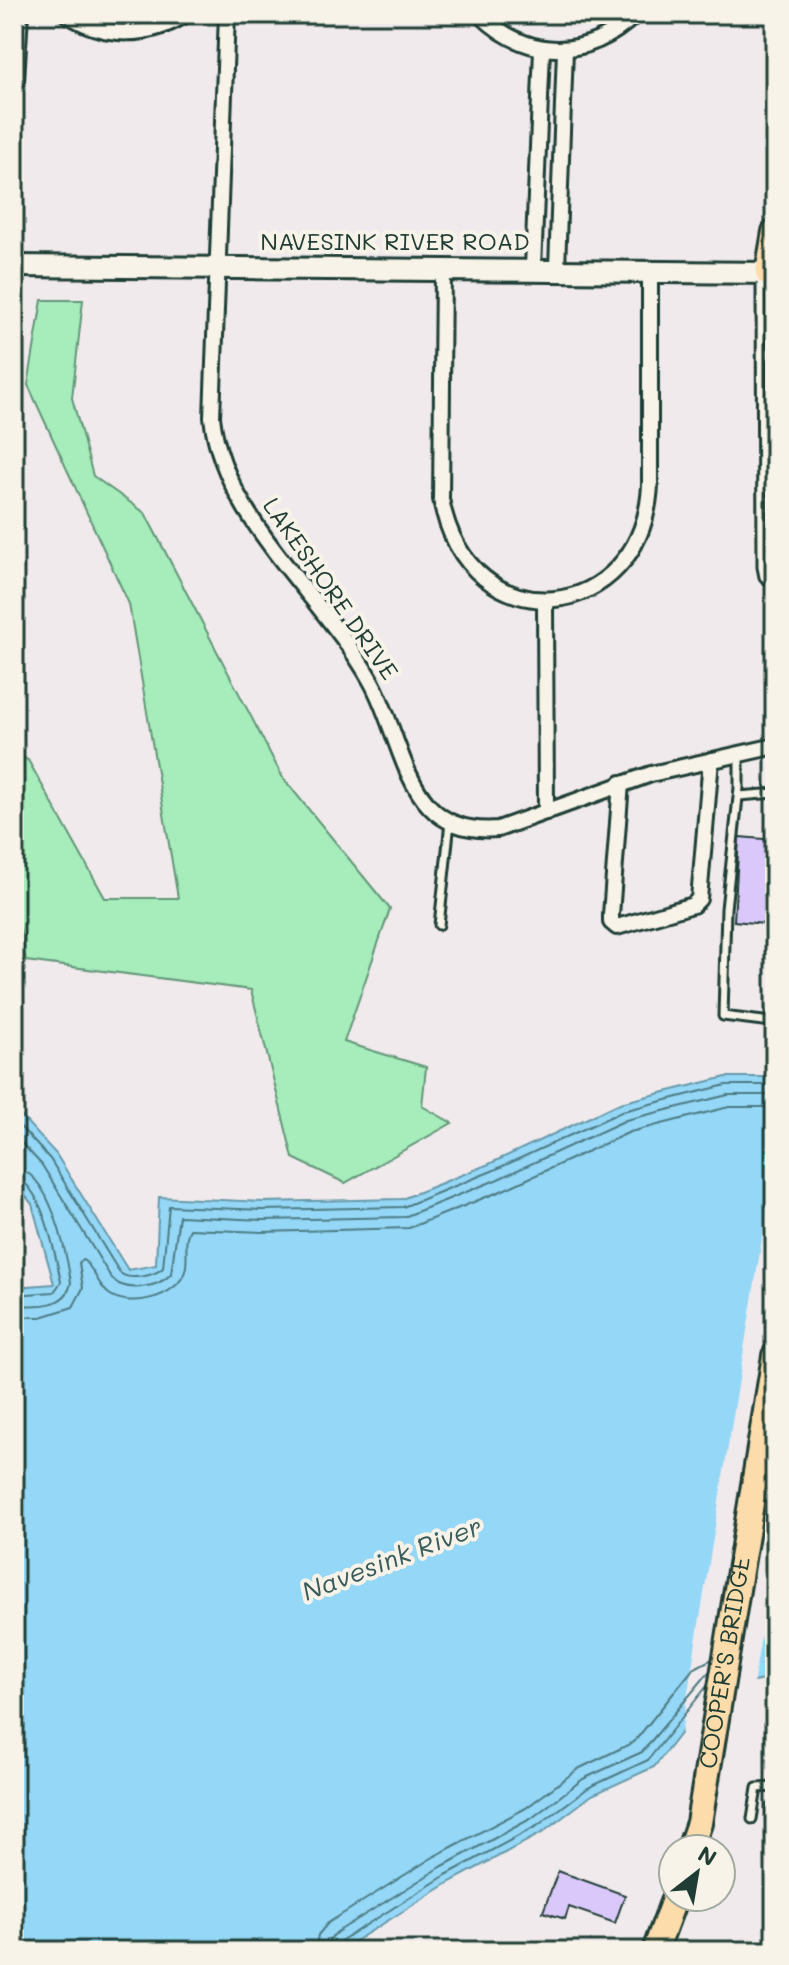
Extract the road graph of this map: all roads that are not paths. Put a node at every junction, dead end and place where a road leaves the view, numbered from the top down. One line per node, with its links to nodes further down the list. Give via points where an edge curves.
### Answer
1 (20, 14): 9 (street)
2 (67, 14): 3 (street, via 101,30 127,33)
3 (186, 14)
4 (227, 14): 12 (street, LAKESHORE DRIVE)
5 (480, 14): 7 (street, via 497,31)
6 (636, 14): 8 (street, via 590,45)
7 (542, 50): 8 (street); 13 (street)
8 (565, 50): 14 (street)
9 (16, 80)
10 (775, 232): 17 (highway)
11 (14, 266): 12 (main road, NAVESINK RIVER ROAD)
12 (218, 267): 15 (main road, NAVESINK RIVER ROAD); 27 (street, LAKESHORE DRIVE, via 212,417 221,463 243,504 371,679 416,789)
13 (533, 268): 14 (main road, NAVESINK RIVER ROAD); 15 (main road, NAVESINK RIVER ROAD)
14 (557, 268): 16 (main road, NAVESINK RIVER ROAD)
15 (443, 269): 19 (street, via 441,499 447,530 467,564 491,584)
16 (650, 270): 17 (main road, NAVESINK RIVER ROAD); 19 (street, via 650,485 641,536 620,567 589,588)
17 (768, 273): 18 (lane, via 762,567 764,577)
18 (775, 585)
19 (545, 601): 26 (street)
20 (775, 746): 21 (street)
21 (739, 753): 22 (street); 25 (lane)
22 (711, 760): 23 (street); 23 (street, via 699,899 617,927 611,915)
23 (621, 783): 26 (street)
24 (775, 793): 25 (lane)
25 (739, 796): 29 (lane, via 726,909 723,1016 771,1022)
26 (546, 812): 27 (street, via 491,829)
27 (450, 822): 28 (lane)
28 (439, 925)
29 (775, 1003)
30 (775, 1356): 33 (highway, COOPER'S BRIDGE)
31 (775, 1787): 32 (lane, via 757,1788)
32 (752, 1819)
33 (694, 1833)
34 (669, 1913): 35 (highway)
35 (655, 1951)

